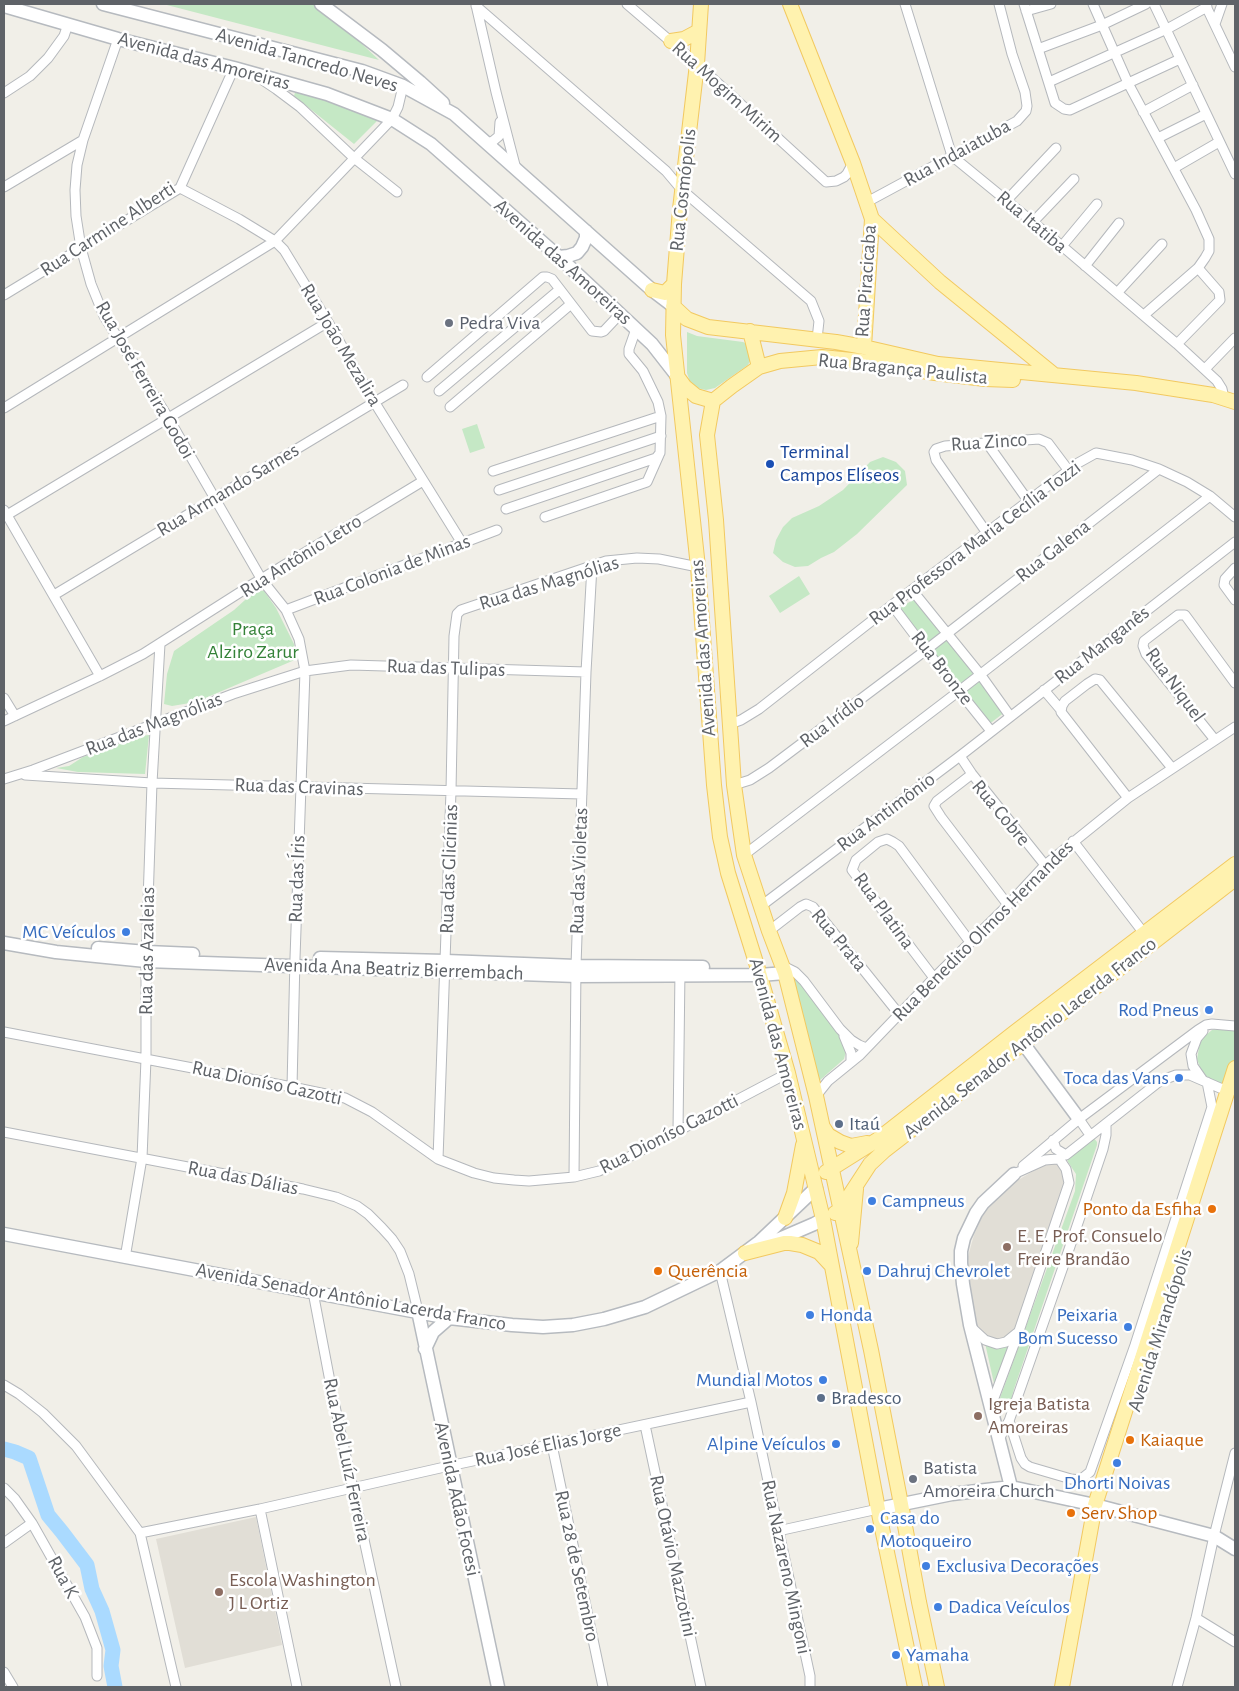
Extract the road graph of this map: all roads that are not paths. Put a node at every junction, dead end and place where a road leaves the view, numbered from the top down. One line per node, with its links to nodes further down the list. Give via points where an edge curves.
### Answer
1 (102, 4): 35 (street, Avenida Tancredo Neves, via 362,72)
2 (321, 4): 25 (street)
3 (627, 4): 23 (street, Rua Mogim Mirim)
4 (701, 4): 21 (main road, Rua Cosmópolis)
5 (790, 4): 49 (main road, Rua Piracicaba)
6 (906, 4): 47 (street)
7 (999, 4): 47 (street, Rua Indaiatuba, via 1025,92 1026,111 1017,121)
8 (1051, 4): 16 (street)
9 (1092, 4): 18 (street)
10 (1146, 4): 18 (street)
11 (1154, 4): 20 (street)
12 (1222, 4): 19 (street)
13 (476, 5): 37 (street); 56 (street, via 666,171)
14 (1206, 5): 19 (street); 20 (street)
15 (4, 6): 17 (street, Avenida das Amoreiras)
16 (1025, 8): 24 (street)
17 (68, 24): 22 (street, Avenida das Amoreiras); 36 (street, via 64,36 48,58 30,76)
18 (1102, 24): 24 (street); 26 (street)
19 (1215, 24): 29 (street)
20 (1167, 28): 26 (street); 27 (street)
21 (699, 31): 23 (main road, via 684,39); 28 (main road, Rua Cosmópolis)
22 (118, 39): 30 (street, Avenida das Amoreiras); 43 (street, Rua José Ferreira Godoi)
23 (670, 41): 28 (street, Rua Mogim Mirim)
24 (1038, 49): 32 (street)
25 (382, 50): 35 (street, via 398,72); 39 (street)
26 (1114, 53): 32 (street); 33 (street)
27 (1180, 59): 33 (street); 34 (street)
28 (697, 64): 49 (street, Rua Mogim Mirim, via 826,182 844,177); 56 (main road, Rua Cosmópolis)
29 (1235, 67)
30 (234, 68): 31 (street, Avenida das Amoreiras); 55 (street, Rua Carmine Alberti)
31 (252, 74): 41 (street, Avenida das Amoreiras, via 327,94); 48 (street, via 300,107)
32 (1049, 82): 33 (street, via 1055,103 1070,110)
33 (1128, 83): 38 (street)
34 (1193, 85): 38 (street); 40 (street)
35 (403, 86): 39 (street, Avenida Tancredo Neves); 41 (street)
36 (4, 93)
37 (499, 104): 45 (street, via 500,132 496,139); 51 (street)
38 (1143, 112): 42 (street)
39 (454, 114): 45 (street, Avenida Tancredo Neves)
40 (1206, 114): 42 (street); 44 (street)
41 (392, 119): 48 (street); 69 (street, Avenida das Amoreiras, via 431,144)
42 (1158, 138): 50 (street)
43 (83, 140): 54 (street); 68 (street, Rua José Ferreira Godoi, via 75,190)
44 (1220, 142): 50 (street); 52 (street)
45 (486, 144): 51 (street, Avenida Tancredo Neves)
46 (1056, 148): 58 (street)
47 (952, 156): 58 (street, Rua Itatiba); 59 (street, Rua Indaiatuba)
48 (354, 158): 57 (street); 65 (street)
49 (853, 163): 59 (main road, Rua Piracicaba)
50 (1174, 168): 71 (street, via 1209,239 1206,258)
51 (516, 170): 64 (street, Avenida Tancredo Neves)
52 (1235, 173)
53 (1074, 179): 62 (street)
54 (5, 184)
55 (180, 188): 65 (street, Rua João Mezalira); 68 (street, Rua Carmine Alberti)
56 (682, 190): 72 (main road, Rua Cosmópolis); 86 (street, via 811,301 819,321)
57 (397, 192)
58 (1007, 200): 62 (street, Rua Itatiba)
59 (867, 202): 61 (main road, Rua Piracicaba)
60 (1097, 204): 67 (street)
61 (872, 219): 88 (main road, via 940,282); 89 (main road, Rua Piracicaba)
62 (1034, 222): 67 (street, Rua Itatiba)
63 (1119, 223): 70 (street)
64 (586, 231): 69 (street, via 586,238 577,253); 74 (street, Avenida Tancredo Neves)
65 (275, 241): 81 (street, Rua João Mezalira, via 284,250); 84 (street)
66 (1162, 244): 75 (street)
67 (1062, 246): 70 (street, Rua Itatiba)
68 (81, 248): 76 (street, Rua Carmine Alberti); 84 (street, Rua José Ferreira Godoi, via 91,284)
69 (559, 257): 79 (street, Avenida das Amoreiras)
70 (1085, 266): 75 (street, Rua Itatiba)
71 (1198, 268): 80 (street); 87 (street, via 1219,292 1220,300)
72 (674, 284): 74 (main road, via 665,293); 78 (main road, Rua Cosmópolis)
73 (559, 290): 77 (street); 95 (street, via 551,278 543,277); 99 (street)
74 (652, 290): 78 (street, Avenida Tancredo Neves)
75 (1117, 293): 80 (street, Rua Itatiba)
76 (4, 295)
77 (571, 304): 79 (street, via 590,329 597,332 606,329); 103 (street)
78 (673, 306): 83 (main road, Rua Piracicaba, via 701,325); 94 (main road, Rua Cosmópolis)
79 (620, 314): 82 (street, Avenida das Amoreiras)
80 (1144, 315): 87 (street, Rua Itatiba)
81 (328, 322): 102 (street, Rua João Mezalira); 106 (street)
82 (636, 329): 94 (street, Avenida das Amoreiras); 105 (street, via 629,354 643,371)
83 (750, 331): 86 (main road, Rua Piracicaba); 90 (main road)
84 (117, 337): 104 (street); 106 (street, Rua José Ferreira Godoi)
85 (1235, 338): 91 (street)
86 (817, 339): 89 (main road, Rua Piracicaba)
87 (1178, 344): 91 (street, Rua Itatiba)
88 (1017, 346): 92 (main road, via 1018,360); 93 (main road)
89 (864, 347): 92 (main road, Rua Bragança Paulista, via 938,364)
90 (760, 367): 96 (main road, Rua Bragança Paulista, via 780,361 828,358); 101 (main road, Rua Bragança Paulista)
91 (1205, 369): 100 (street, Rua Itatiba, via 1217,381)
92 (1011, 372): 93 (main road, Rua Bragança Paulista); 96 (main road)
93 (1053, 374): 97 (main road, Rua Bragança Paulista)
94 (677, 376): 101 (main road, via 696,396); 127 (main road, Avenida das Amoreiras)
95 (427, 377)
96 (994, 380): 97 (main road, Rua Bragança Paulista)
97 (1105, 380): 100 (main road, Rua Bragança Paulista)
98 (403, 385): 102 (street, Rua Armando Sarnes)
99 (439, 391)
100 (1224, 398)
101 (713, 402): 153 (main road, Avenida das Amoreiras, via 707,435)
102 (375, 403): 113 (street, Rua João Mezalira); 116 (street, Rua Armando Sarnes)
103 (450, 407)
104 (4, 408)
105 (661, 416): 107 (street); 111 (street)
106 (169, 419): 116 (street, Rua José Ferreira Godoi); 119 (street)
107 (661, 436): 109 (street); 114 (street)
108 (986, 444): 112 (street, Rua Zinco, via 1043,439); 117 (street); 123 (street, Rua Zinco, via 940,446 934,457)
109 (659, 455): 118 (street); 120 (street, via 646,482)
110 (1158, 469): 112 (street, Rua Professora Maria Cecília Tozzi, via 1096,453); 115 (street, Rua Professora Maria Cecília Tozzi); 136 (street, Rua Galena)
111 (493, 471)
112 (1069, 471): 117 (street, Rua Professora Maria Cecília Tozzi)
113 (423, 481): 125 (street, Rua João Mezalira); 129 (street, Rua Antônio Letro)
114 (499, 490)
115 (1210, 496): 121 (street, Rua Professora Maria Cecília Tozzi); 142 (street)
116 (214, 499): 129 (street, Rua José Ferreira Godoi); 131 (street, Rua Armando Sarnes)
117 (1029, 502): 123 (street, Rua Professora Maria Cecília Tozzi)
118 (506, 509)
119 (5, 513): 131 (street)
120 (545, 516)
121 (1235, 517)
122 (498, 530): 125 (street, Rua Colonia de Minas)
123 (987, 533): 130 (street, Rua Professora Maria Cecília Tozzi)
124 (1235, 542): 145 (street, Rua Manganês)
125 (462, 543): 134 (street, Rua Colonia de Minas)
126 (592, 566): 127 (street, Rua das Magnólias, via 637,558); 135 (street, Rua das Magnólias); 141 (street, Rua das Violetas)
127 (698, 567): 186 (main road, Avenida das Amoreiras, via 720,837)
128 (1235, 568): 132 (street, via 1224,585)
129 (262, 580): 134 (street, Rua José Ferreira Godoi); 137 (street, Rua Antônio Letro)
130 (912, 590): 133 (street, Rua Professora Maria Cecília Tozzi); 136 (street)
131 (54, 594): 143 (street)
132 (1235, 600)
133 (892, 605): 138 (street, Rua Bronze); 153 (street, Rua Professora Maria Cecília Tozzi, via 759,709)
134 (286, 610): 140 (street, Rua José Ferreira Godoi, via 300,640)
135 (461, 610): 139 (street, Rua das Glicínias, via 455,624)
136 (947, 634): 138 (street, Rua Galena); 142 (street)
137 (160, 644): 143 (street, Rua Antônio Letro); 152 (street, Rua das Azaleias)
138 (926, 650): 146 (street, Rua Bronze); 163 (street, Rua Irídio, via 769,768)
139 (454, 669): 140 (street, Rua das Tulipas, via 351,665); 141 (street, Rua das Tulipas); 165 (street, Rua das Glicínias)
140 (306, 670): 152 (street, Rua das Magnólias); 164 (street, Rua das Íris)
141 (586, 672): 166 (street, Rua das Violetas)
142 (980, 674): 146 (street); 150 (street)
143 (100, 676): 149 (street)
144 (1235, 683): 156 (street, Rua Niquel, via 1185,616 1178,615 1144,641 1146,654)
145 (1044, 690): 148 (street); 150 (street, Rua Manganês)
146 (959, 691): 155 (street, Rua Bronze); 169 (street)
147 (4, 698): 149 (street)
148 (1061, 710): 158 (street, via 1065,702 1087,684 1100,680); 167 (street)
149 (14, 716): 151 (street)
150 (1010, 716): 155 (street, Rua Antimônio)
151 (4, 721)
152 (156, 723): 160 (street, Rua das Magnólias); 162 (street, Rua das Azaleias)
153 (730, 724): 163 (main road, Avenida das Amoreiras)
154 (1235, 728): 156 (street, Rua Benedito Olmos Hernandes)
155 (991, 731): 157 (street, Rua Antimônio)
156 (1215, 740): 158 (street, Rua Benedito Olmos Hernandes)
157 (960, 756): 159 (street); 174 (street, Rua Antimônio)
158 (1172, 768): 167 (street, Rua Benedito Olmos Hernandes)
159 (972, 774): 171 (street, Rua Cobre); 173 (street, Rua Cobre, via 934,806)
160 (17, 775): 161 (street, Rua das Magnólias); 162 (street, Rua das Cravinas)
161 (4, 778)
162 (152, 783): 164 (street, Rua das Cravinas); 180 (street, Rua das Azaleias)
163 (734, 785): 169 (main road, Avenida das Amoreiras)
164 (300, 786): 165 (street, Rua das Cravinas); 181 (street, Rua das Íris)
165 (451, 791): 166 (street, Rua das Cravinas); 182 (street, Rua das Glicínias)
166 (582, 794): 184 (street, Rua das Violetas)
167 (1128, 798): 168 (street, Rua Benedito Olmos Hernandes)
168 (1073, 841): 171 (street, Rua Benedito Olmos Hernandes); 177 (street)
169 (744, 855): 174 (main road, Avenida das Amoreiras)
170 (1235, 864): 177 (main road, Avenida Senador Antônio Lacerda Franco)
171 (1044, 865): 173 (street, Rua Benedito Olmos Hernandes)
172 (1235, 879): 177 (main road, Avenida Senador Antônio Lacerda Franco)
173 (1008, 905): 178 (street, Rua Benedito Olmos Hernandes)
174 (761, 906): 175 (main road, Avenida das Amoreiras)
175 (769, 931): 183 (main road, Avenida das Amoreiras); 188 (street, Rua Prata, via 800,907 809,905)
176 (4, 936): 180 (street, Avenida Ana Beatriz Bierrembach)
177 (1148, 938): 193 (main road, Avenida Senador Antônio Lacerda Franco)
178 (970, 942): 187 (street, Rua Benedito Olmos Hernandes); 187 (street, Rua Platina, via 899,846 887,839 878,842 856,860 852,870)
179 (4, 943): 180 (street, Avenida Ana Beatriz Bierrembach, via 56,952)
180 (146, 957): 181 (street, Avenida Ana Beatriz Bierrembach); 195 (street, Rua das Azaleias)
181 (295, 962): 182 (street, Avenida Ana Beatriz Bierrembach); 200 (street, Rua das Íris)
182 (445, 966): 184 (street, Avenida Ana Beatriz Bierrembach); 214 (street, Rua das Glicínias)
183 (784, 969): 186 (street, Avenida Ana Beatriz Bierrembach); 191 (street, via 794,972 804,982); 202 (main road, Avenida das Amoreiras)
184 (576, 971): 185 (street, Avenida Ana Beatriz Bierrembach); 217 (street, Rua das Violetas)
185 (680, 972): 186 (street, Avenida Ana Beatriz Bierrembach); 206 (street)
186 (759, 972): 198 (main road, Avenida das Amoreiras)
187 (934, 978): 188 (street, Rua Benedito Olmos Hernandes)
188 (899, 1014): 194 (street, Rua Benedito Olmos Hernandes)
189 (1216, 1024): 190 (street); 199 (street, Avenida Mirandópolis, via 1202,1032 1191,1054 1193,1066); 203 (street, via 1198,1030)
190 (1235, 1026)
191 (840, 1028): 194 (street, via 851,1040); 196 (street, via 848,1044)
192 (4, 1032): 195 (street, Rua Dioníso Gazotti)
193 (1019, 1038): 203 (street); 210 (main road, Avenida Senador Antônio Lacerda Franco); 218 (main road, Avenida Senador Antônio Lacerda Franco, via 884,1151 870,1164)
194 (866, 1048): 196 (street, Rua Benedito Olmos Hernandes)
195 (146, 1059): 200 (street, Rua Dioníso Gazotti); 212 (street, Rua das Azaleias)
196 (851, 1062): 202 (street, Rua Benedito Olmos Hernandes)
197 (1235, 1068): 201 (main road, Avenida Mirandópolis)
198 (788, 1073): 206 (street, Rua Dioníso Gazotti); 209 (main road, Avenida das Amoreiras)
199 (1205, 1081): 201 (street); 204 (street, via 1190,1075 1168,1078); 238 (street, Avenida Mirandópolis, via 1212,1107 1090,1472 1080,1480 1071,1479 1025,1464)
200 (292, 1087): 214 (street, Rua Dioníso Gazotti, via 354,1102)
201 (1233, 1091): 248 (main road, Avenida Mirandópolis)
202 (816, 1096): 205 (main road, Avenida das Amoreiras)
203 (1080, 1119): 208 (street); 211 (street)
204 (1106, 1124): 208 (street); 238 (street, via 1103,1149)
205 (822, 1126): 210 (main road, via 832,1138 851,1146); 215 (main road, Avenida das Amoreiras)
206 (678, 1131): 217 (street, Rua Dioníso Gazotti, via 599,1171)
207 (4, 1132): 212 (street, Rua das Dálias)
208 (1090, 1135): 213 (street)
209 (804, 1140): 219 (main road, Avenida das Amoreiras); 221 (main road, via 794,1193)
210 (877, 1140): 215 (main road, Avenida Senador Antônio Lacerda Franco)
211 (1053, 1140): 213 (street); 216 (street)
212 (142, 1158): 225 (street, Rua das Azaleias); 230 (street, Rua das Dálias, via 303,1189 357,1206 382,1228 400,1252)
213 (1063, 1158): 216 (street, via 1045,1160); 233 (street, via 1068,1189)
214 (438, 1159): 217 (street, Rua Dioníso Gazotti, via 494,1178 529,1181)
215 (831, 1168): 219 (main road); 220 (main road, Avenida das Amoreiras)
216 (1014, 1174): 232 (street, via 984,1203 964,1238 961,1263)
217 (574, 1178)
218 (856, 1186): 220 (main road, Avenida Senador Antônio Lacerda Franco); 226 (main road)
219 (816, 1188): 221 (street, Avenida Senador Antônio Lacerda Franco); 222 (main road, Avenida das Amoreiras)
220 (840, 1210): 222 (main road); 226 (main road, Avenida das Amoreiras)
221 (785, 1218): 224 (street, Avenida Senador Antônio Lacerda Franco)
222 (823, 1219): 224 (street, Avenida Senador Antônio Lacerda Franco); 227 (main road, Avenida das Amoreiras)
223 (4, 1234): 225 (street, Avenida Senador Antônio Lacerda Franco)
224 (745, 1253): 227 (main road, via 784,1242 819,1252); 228 (street, Avenida Senador Antônio Lacerda Franco)
225 (125, 1258): 229 (street, Avenida Senador Antônio Lacerda Franco)
226 (850, 1259): 247 (main road, Avenida das Amoreiras)
227 (832, 1266): 250 (main road, Avenida das Amoreiras)
228 (720, 1271): 231 (street, Avenida Senador Antônio Lacerda Franco, via 645,1307 604,1320 543,1327); 236 (street, Rua Nazareno Mingoni)
229 (313, 1292): 230 (street, Avenida Senador Antônio Lacerda Franco); 246 (street, Rua Abel Luíz Ferreira)
230 (418, 1311): 231 (street, Avenida Senador Antônio Lacerda Franco); 234 (street, Avenida Adão Focesi)
231 (449, 1318): 234 (street, via 434,1332)
232 (970, 1325): 233 (street, via 985,1340 997,1344 1006,1342); 237 (street)
233 (1019, 1331): 237 (street)
234 (425, 1349): 243 (street, Avenida Adão Focesi)
235 (4, 1385): 253 (street, via 42,1413 76,1446)
236 (751, 1402): 239 (street, Rua José Elias Jorge); 252 (street, Rua Nazareno Mingoni)
237 (991, 1406): 240 (street)
238 (1008, 1421): 240 (street)
239 (645, 1425): 241 (street, Rua José Elias Jorge); 267 (street, Rua Otávio Mazzotini)
240 (999, 1438): 244 (street)
241 (552, 1445): 243 (street, Rua José Elias Jorge); 266 (street, Rua 28 de Setembro)
242 (1235, 1453): 254 (street)
243 (449, 1466): 246 (street, Rua José Elias Jorge); 265 (street, Avenida Adão Focesi)
244 (1011, 1487): 247 (street); 248 (street)
245 (4, 1488): 251 (street, Rua K)
246 (353, 1488): 249 (street, Rua José Elias Jorge); 264 (street, Rua Abel Luíz Ferreira)
247 (901, 1504): 250 (street); 270 (main road, Avenida das Amoreiras)
248 (1099, 1507): 254 (street); 271 (main road, Avenida Mirandópolis); 272 (main road, Avenida Mirandópolis)
249 (260, 1509): 253 (street, Rua José Elias Jorge); 263 (street)
250 (878, 1510): 252 (street); 269 (main road, Avenida das Amoreiras)
251 (32, 1523): 255 (street); 260 (street, Rua K, via 92,1634 97,1648)
252 (778, 1531): 268 (street, Rua Nazareno Mingoni)
253 (140, 1533): 262 (street)
254 (1214, 1536): 256 (street); 257 (street)
255 (4, 1543)
256 (1235, 1549)
257 (1196, 1618): 258 (street); 273 (street)
258 (1235, 1642)
259 (4, 1672): 261 (street)
260 (97, 1676)
261 (13, 1687)
262 (176, 1687)
263 (297, 1687)
264 (396, 1687)
265 (498, 1687)
266 (602, 1687)
267 (701, 1687)
268 (810, 1687)
269 (916, 1687)
270 (936, 1687)
271 (1062, 1687)
272 (1071, 1687)
273 (1177, 1687)

